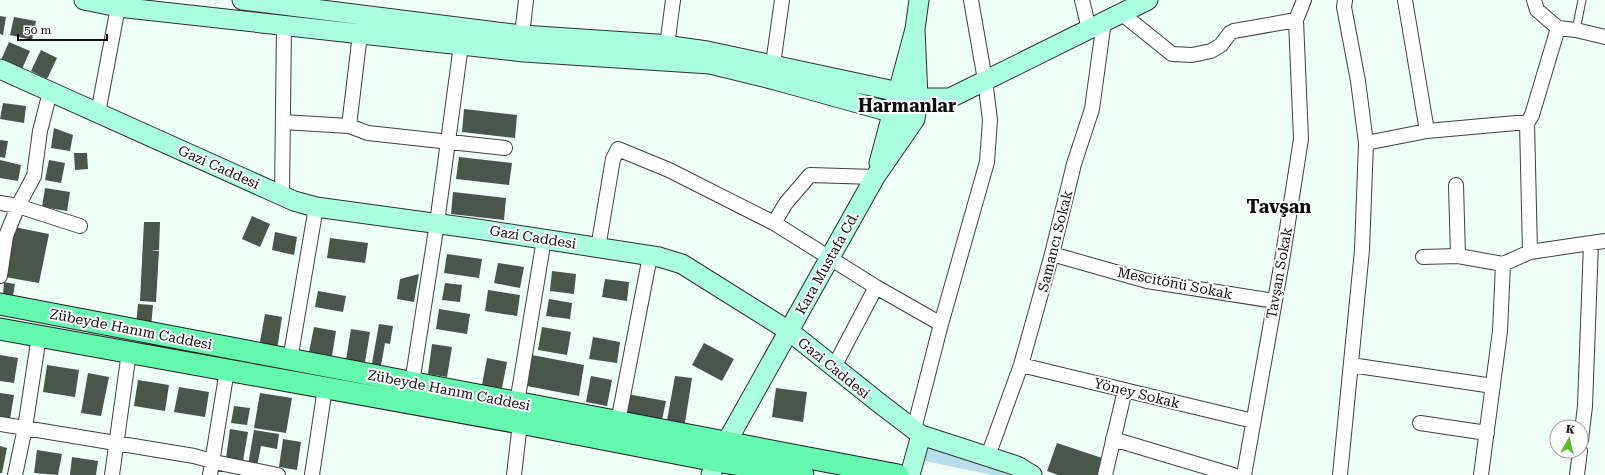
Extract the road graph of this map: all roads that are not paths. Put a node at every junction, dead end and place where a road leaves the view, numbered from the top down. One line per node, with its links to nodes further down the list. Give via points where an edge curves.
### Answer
1 (84, 0): 15 (street)
2 (242, 0): 24 (street)
3 (526, 0): 24 (street)
4 (673, 0): 27 (street)
5 (782, 0): 28 (street)
6 (919, 0): 21 (street)
7 (971, 0): 30 (street)
8 (1082, 0): 19 (street)
9 (1148, 0): 16 (street)
10 (1304, 0): 17 (street, Tavşan Sokak)
11 (1345, 0): 42 (street, via 1344,7 1358,81)
12 (1405, 0): 40 (street)
13 (1534, 0): 20 (street, via 1537,10)
14 (1582, 0): 22 (lane)
15 (118, 7): 18 (street); 34 (street)
16 (1121, 13): 17 (street, via 1172,54 1192,55 1221,46 1234,31); 19 (street)
17 (1296, 20): 66 (street, Tavşan Sokak, via 1301,139)
18 (284, 25): 23 (street); 37 (street)
19 (1096, 25): 30 (street); 58 (street, Samancı Sokak, via 1092,109 1074,164)
20 (1558, 28): 22 (street); 38 (street, via 1532,115)
21 (915, 29): 32 (street); 33 (street)
22 (1576, 30): 25 (street)
23 (360, 34): 26 (street); 39 (street)
24 (522, 35): 27 (street)
25 (1605, 37)
26 (461, 45): 35 (street, via 524,52 710,64); 41 (street)
27 (667, 46): 28 (street)
28 (773, 64): 32 (street)
29 (0, 69): 31 (street, Gazi Caddesi)
30 (985, 80): 33 (street, via 950,98); 68 (street, via 990,120 987,162)
31 (50, 92): 34 (street, Gazi Caddesi); 48 (street, via 40,131 34,176)
32 (899, 92): 33 (street); 35 (street)
33 (918, 98): 36 (street)
34 (98, 113): 46 (street, Gazi Caddesi)
35 (894, 113): 36 (street); 44 (street)
36 (916, 119): 44 (street)
37 (283, 122): 39 (street); 46 (street)
38 (1527, 123): 40 (street); 57 (street)
39 (349, 126): 41 (street, via 368,133)
40 (1427, 131): 42 (street)
41 (447, 141): 43 (street); 50 (street)
42 (1366, 143): 75 (street, via 1362,250)
43 (505, 148)
44 (875, 177): 51 (street, via 810,175 786,203); 62 (street, Kara Mustafa Cd.)
45 (1456, 185): 60 (street)
46 (282, 196): 49 (street, Gazi Caddesi)
47 (0, 203): 48 (street)
48 (18, 206): 52 (street); 64 (street, via 6,236)
49 (316, 207): 50 (street, Gazi Caddesi); 73 (street)
50 (437, 223): 53 (street, Gazi Caddesi); 78 (street)
51 (774, 223): 56 (street, via 669,170 618,149 613,159); 62 (street)
52 (80, 226)
53 (544, 239): 56 (street, Gazi Caddesi); 82 (street)
54 (1605, 241): 55 (street)
55 (1591, 244): 57 (street); 83 (street)
56 (598, 248): 59 (street, Gazi Caddesi)
57 (1530, 252): 63 (street)
58 (1052, 254): 66 (street, Mescitönü Sokak, via 1147,280); 74 (street, Samancı Sokak)
59 (650, 256): 70 (street, Gazi Caddesi, via 682,264); 85 (street)
60 (1458, 256): 61 (street); 63 (street)
61 (1423, 257)
62 (829, 259): 65 (street); 70 (street, Kara Mustafa Cd.)
63 (1503, 264): 79 (street, via 1500,331)
64 (0, 276)
65 (876, 287): 68 (street); 76 (street)
66 (1274, 301): 84 (street, Tavşan Sokak)
67 (0, 304): 73 (main road, Zübeyde Hanım Caddesi)
68 (941, 324): 89 (street)
69 (0, 329): 71 (main road)
70 (789, 331): 76 (street, Gazi Caddesi); 93 (street, Kara Mustafa Cd.)
71 (40, 336): 72 (main road); 88 (street)
72 (129, 352): 77 (main road); 92 (street)
73 (290, 360): 78 (main road, Zübeyde Hanım Caddesi)
74 (1021, 365): 81 (street, Yöney Sokak); 94 (street, Samancı Sokak)
75 (1351, 365): 79 (street); 110 (street)
76 (834, 367): 89 (street, Gazi Caddesi)
77 (227, 370): 80 (main road); 96 (street)
78 (412, 383): 82 (main road, Zübeyde Hanım Caddesi)
79 (1493, 386): 90 (street)
80 (326, 388): 82 (main road); 101 (street)
81 (1125, 390): 84 (street, Yöney Sokak); 91 (street)
82 (519, 413): 85 (main road, Zübeyde Hanım Caddesi); 97 (main road); 102 (street)
83 (1583, 419)
84 (1253, 421): 109 (street, Tavşan Sokak)
85 (618, 422): 93 (main road, Zübeyde Hanım Caddesi)
86 (1420, 423): 90 (street)
87 (0, 424): 88 (street)
88 (25, 428): 92 (street); 98 (street)
89 (917, 432): 94 (street, Gazi Caddesi); 105 (street)
90 (1487, 434): 111 (street)
91 (1113, 439): 107 (street); 108 (street)
92 (117, 443): 96 (street, via 194,456); 99 (street)
93 (727, 443): 97 (street, Kara Mustafa Cd.); 104 (main road, Zübeyde Hanım Caddesi)
94 (988, 456): 106 (street, Gazi Caddesi, via 1017,466)
95 (1579, 459): 112 (street)
96 (211, 468): 100 (street)
97 (713, 468): 103 (main road)
98 (15, 475)
99 (112, 475)
100 (278, 475)
101 (312, 475)
102 (514, 475)
103 (803, 475)
104 (898, 475)
105 (910, 475)
106 (1032, 475)
107 (1105, 475)
108 (1233, 475)
109 (1244, 475)
110 (1340, 475)
111 (1481, 475)
112 (1577, 475)

